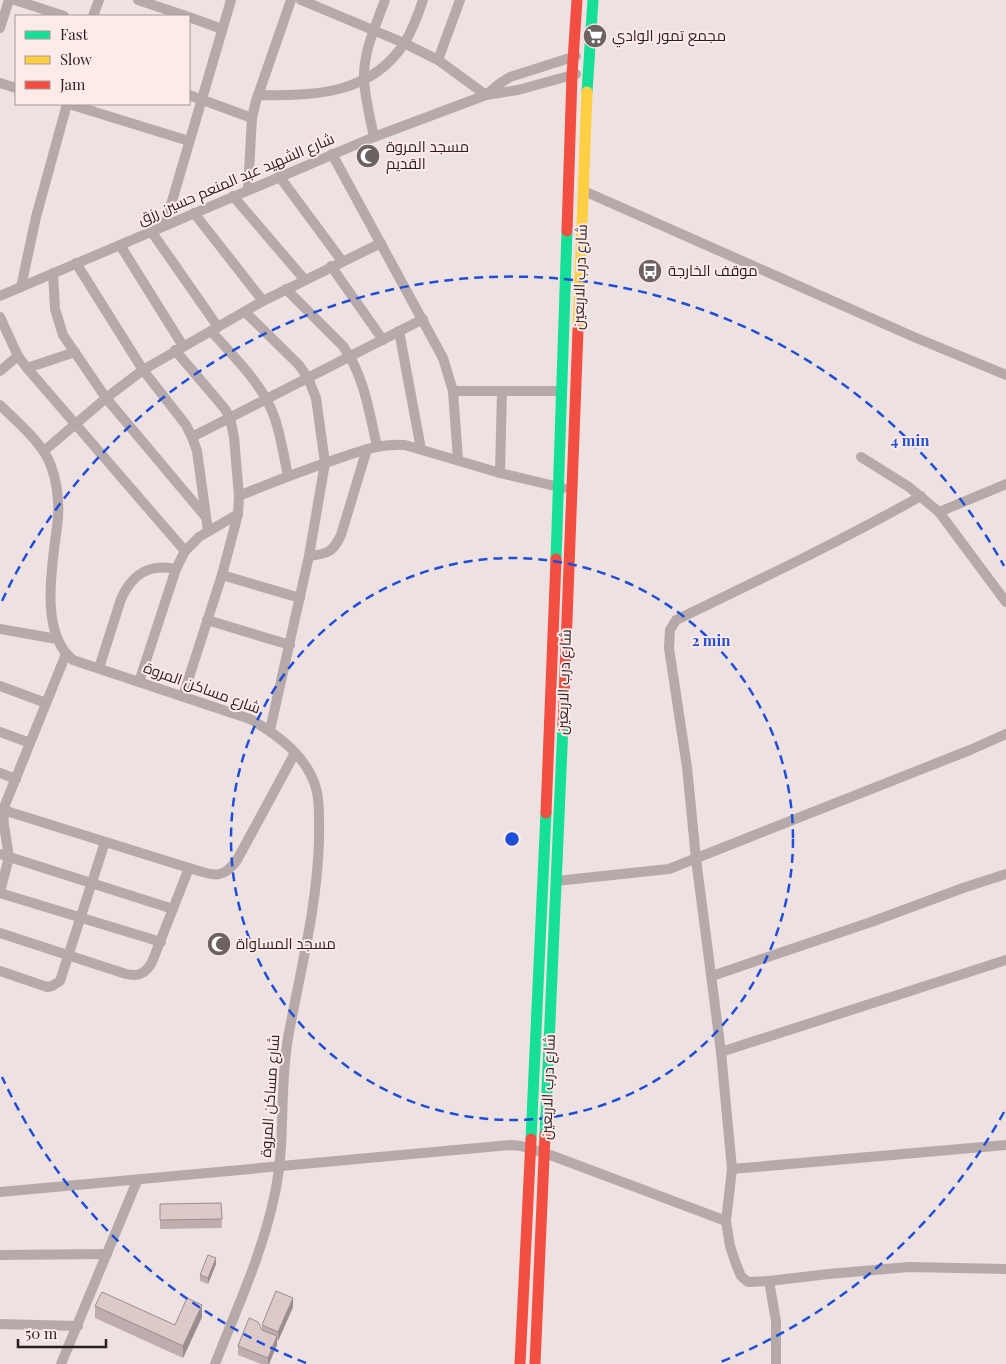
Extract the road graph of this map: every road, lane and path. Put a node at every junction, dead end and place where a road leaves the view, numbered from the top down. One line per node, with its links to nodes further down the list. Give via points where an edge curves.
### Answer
1 (8, 0): 17 (street)
2 (15, 0): 13 (street)
3 (99, 0): 14 (street)
4 (138, 0): 15 (street)
5 (231, 0): 18 (street)
6 (291, 0): 30 (street)
7 (302, 0): 19 (street)
8 (385, 0): 19 (street)
9 (423, 0): 20 (street)
10 (460, 0): 23 (street)
11 (577, 0): 22 (highway, شارع درب الاربعين)
12 (593, 0): 21 (highway, شارع درب الاربعين)
13 (61, 15)
14 (93, 15)
15 (181, 15)
16 (190, 18): 18 (street)
17 (0, 28)
18 (222, 29): 32 (street)
19 (375, 30): 20 (street); 26 (street, via 367,53)
20 (404, 43): 23 (street); 26 (street)
21 (589, 53): 22 (street, شارع الشهيد عبد المنعم حسين رزق); 24 (highway, شارع درب الاربعين)
22 (573, 57): 25 (highway, شارع درب الاربعين); 31 (street, شارع الشهيد عبد المنعم حسين رزق, via 510,77)
23 (438, 60): 31 (street)
24 (588, 72): 25 (street, شارع الشهيد عبد المنعم حسين رزق); 41 (highway, شارع درب الاربعين)
25 (572, 75): 31 (street, شارع الشهيد عبد المنعم حسين رزق); 74 (highway, شارع درب الاربعين)
26 (364, 80): 30 (street, via 344,89 313,95); 36 (street)
27 (0, 84): 28 (street)
28 (15, 88)
29 (190, 95): 32 (street)
30 (258, 95): 35 (street)
31 (486, 95): 36 (street, شارع الشهيد عبد المنعم حسين رزق)
32 (202, 99): 35 (street); 37 (street)
33 (68, 105): 53 (street, via 36,217)
34 (71, 105): 37 (street)
35 (252, 118): 40 (street)
36 (374, 137): 38 (street, شارع الشهيد عبد المنعم حسين رزق)
37 (188, 141): 44 (street)
38 (332, 154): 39 (street, شارع الشهيد عبد المنعم حسين رزق); 46 (street)
39 (279, 176): 40 (street, شارع الشهيد عبد المنعم حسين رزق); 48 (street)
40 (248, 189): 42 (street, شارع الشهيد عبد المنعم حسين رزق)
41 (584, 191): 70 (street); 91 (highway, شارع درب الاربعين)
42 (233, 196): 43 (street, شارع الشهيد عبد المنعم حسين رزق); 52 (street)
43 (194, 213): 44 (street, شارع الشهيد عبد المنعم حسين رزق); 56 (street)
44 (165, 225): 45 (street, شارع الشهيد عبد المنعم حسين رزق)
45 (152, 231): 47 (street, شارع الشهيد عبد المنعم حسين رزق); 60 (street)
46 (381, 243): 48 (street); 59 (street)
47 (120, 245): 49 (street, شارع الشهيد عبد المنعم حسين رزق); 63 (street)
48 (342, 261): 50 (street)
49 (76, 263): 51 (street, شارع الشهيد عبد المنعم حسين رزق); 68 (street)
50 (331, 266): 52 (street); 62 (street)
51 (53, 273): 53 (street, شارع الشهيد عبد المنعم حسين رزق); 64 (street, via 59,326)
52 (304, 279): 54 (street)
53 (21, 287): 55 (street, شارع الشهيد عبد المنعم حسين رزق)
54 (286, 289): 56 (street); 66 (street)
55 (0, 296)
56 (262, 301): 57 (street)
57 (245, 312): 60 (street); 71 (street)
58 (0, 318): 65 (street)
59 (422, 320): 61 (street); 72 (street, via 443,358)
60 (215, 329): 63 (street); 76 (street)
61 (399, 331): 62 (street); 82 (street)
62 (383, 340): 66 (street)
63 (179, 348): 68 (street); 78 (street)
64 (74, 352): 67 (street); 75 (street)
65 (18, 356): 67 (street); 69 (street)
66 (350, 356): 71 (street); 81 (street, via 360,378)
67 (27, 368): 79 (street)
68 (142, 370): 75 (street); 80 (street)
69 (0, 371)
70 (1006, 375)
71 (308, 378): 76 (street); 86 (street, via 316,398)
72 (453, 391): 73 (street); 85 (street)
73 (502, 391): 74 (street); 87 (street)
74 (562, 391): 90 (highway, شارع درب الاربعين)
75 (106, 398): 79 (street); 96 (street)
76 (266, 399): 78 (street); 88 (street, via 276,419)
77 (0, 405): 83 (street)
78 (230, 418): 80 (street); 92 (street)
79 (76, 424): 83 (street); 98 (street)
80 (192, 437): 96 (street, via 197,451)
81 (372, 447): 82 (street, via 391,444); 86 (street); 99 (street, via 336,546 324,554)
82 (421, 449): 85 (street)
83 (44, 451): 106 (street, via 54,477 58,504 50,580)
84 (862, 457): 93 (street)
85 (458, 460): 87 (street)
86 (325, 463): 88 (street); 99 (street)
87 (500, 472): 90 (street)
88 (288, 476): 92 (street)
89 (1006, 484): 94 (street)
90 (558, 487): 91 (street); 111 (highway, شارع درب الاربعين)
91 (572, 490): 113 (highway, شارع درب الاربعين)
92 (239, 496): 95 (street)
93 (921, 496): 94 (street); 126 (street, via 866,527 672,623 669,648 687,766)
94 (939, 512): 103 (street)
95 (238, 514): 97 (street); 101 (street)
96 (206, 517): 97 (street)
97 (208, 531): 98 (street)
98 (185, 551): 100 (street)
99 (309, 556): 102 (street)
100 (176, 569): 109 (street, via 152,568 142,572 126,588); 110 (street)
101 (222, 575): 102 (street); 104 (street)
102 (300, 598): 107 (street)
103 (1006, 602)
104 (207, 620): 107 (street); 114 (street)
105 (0, 629): 106 (street)
106 (57, 639): 108 (street)
107 (290, 645): 116 (street)
108 (66, 654): 109 (street, شارع مساكن المروة, via 73,660); 115 (street)
109 (99, 668): 110 (street, شارع مساكن المروة)
110 (139, 682): 114 (street, شارع مساكن المروة)
111 (552, 685): 113 (highway); 142 (highway, شارع درب الاربعين)
112 (0, 686): 115 (street)
113 (565, 686): 129 (highway, شارع درب الاربعين)
114 (183, 696): 116 (street, شارع مساكن المروة, via 250,719)
115 (46, 703): 119 (street)
116 (270, 730): 120 (street, شارع مساكن المروة)
117 (0, 732): 119 (street)
118 (1006, 734): 126 (street)
119 (30, 743): 122 (street)
120 (295, 753): 127 (street, via 231,869 216,875); 144 (street, شارع مساكن المروة, via 308,770 317,791 318,862 311,924 287,1042)
121 (0, 773): 122 (street)
122 (16, 779): 123 (street)
123 (2, 809): 124 (street); 125 (street)
124 (105, 842): 127 (street); 130 (street)
125 (4, 856): 130 (street); 131 (street)
126 (696, 859): 129 (street, via 669,869); 139 (street)
127 (189, 868): 132 (street)
128 (1006, 874): 139 (street)
129 (556, 881): 143 (highway, شارع درب الاربعين)
130 (92, 883): 132 (street); 133 (street)
131 (0, 893): 133 (street)
132 (173, 909): 135 (street)
133 (81, 918): 135 (street); 136 (street)
134 (0, 933): 136 (street)
135 (161, 942): 136 (street, via 148,969 134,976)
136 (69, 956): 138 (street, via 62,977 52,986 42,986)
137 (1006, 960): 140 (street)
138 (0, 972)
139 (712, 976): 140 (street)
140 (721, 1052): 145 (street)
141 (1006, 1145): 145 (street)
142 (531, 1148): 143 (street); 144 (street, via 497,1145); 157 (highway, شارع درب الاربعين)
143 (545, 1153): 148 (street); 158 (highway, شارع درب الاربعين)
144 (279, 1166): 146 (street); 156 (street, شارع مساكن المروة, via 274,1200 258,1256)
145 (732, 1169): 148 (street)
146 (138, 1181): 147 (street); 149 (street)
147 (0, 1192)
148 (726, 1221): 152 (street, via 730,1246 741,1276 748,1282)
149 (107, 1254): 150 (street); 154 (street)
150 (0, 1255)
151 (1006, 1269): 152 (street, via 909,1268)
152 (769, 1281): 159 (street, via 776,1321)
153 (0, 1324): 154 (street)
154 (78, 1326): 155 (street)
155 (62, 1364)
156 (215, 1364)
157 (520, 1364)
158 (535, 1364)
159 (776, 1364)

